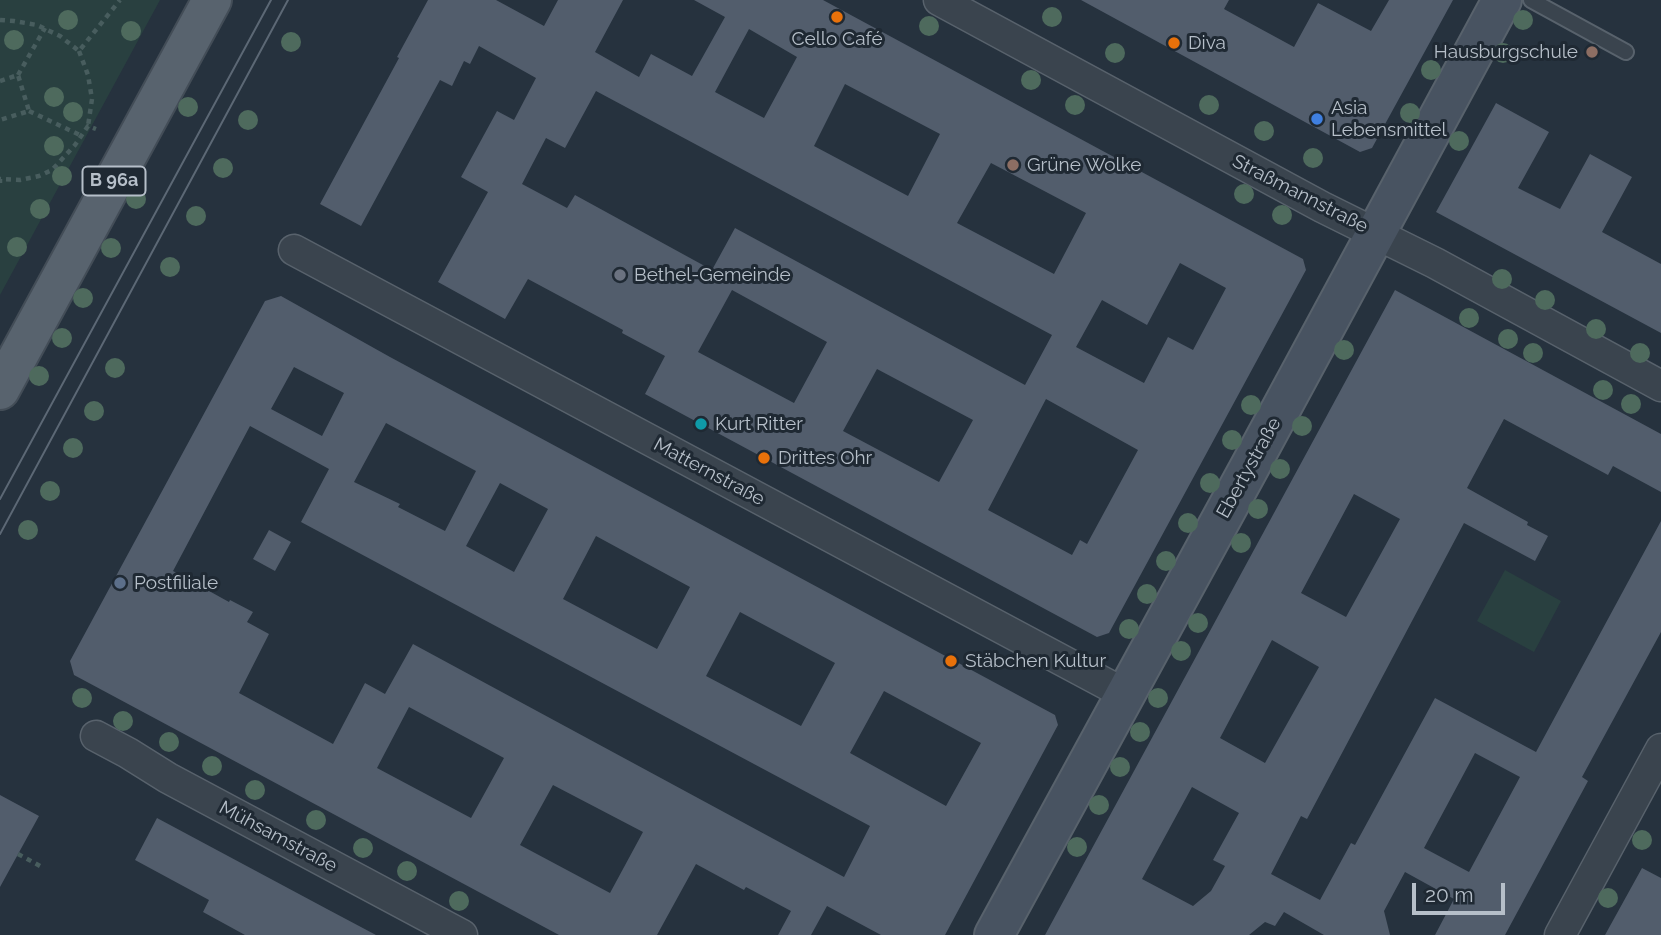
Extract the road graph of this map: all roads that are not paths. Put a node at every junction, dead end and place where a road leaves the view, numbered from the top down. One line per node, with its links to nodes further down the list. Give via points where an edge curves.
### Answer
1 (212, 0): 9 (main road, B 96a)
2 (939, 0): 6 (street, Straßmannstraße)
3 (1502, 0): 6 (street, Ebertystraße)
4 (1531, 0): 5 (lane)
5 (1626, 52)
6 (1376, 233): 8 (street, Straßmannstraße); 10 (street, Ebertystraße)
7 (294, 250): 10 (street, Matternstraße)
8 (1661, 386)
9 (0, 390)
10 (1125, 694): 14 (street, Ebertystraße)
11 (96, 736): 13 (street, Mühsamstraße)
12 (1661, 749): 15 (street)
13 (462, 935)
14 (994, 935)
15 (1560, 935)

